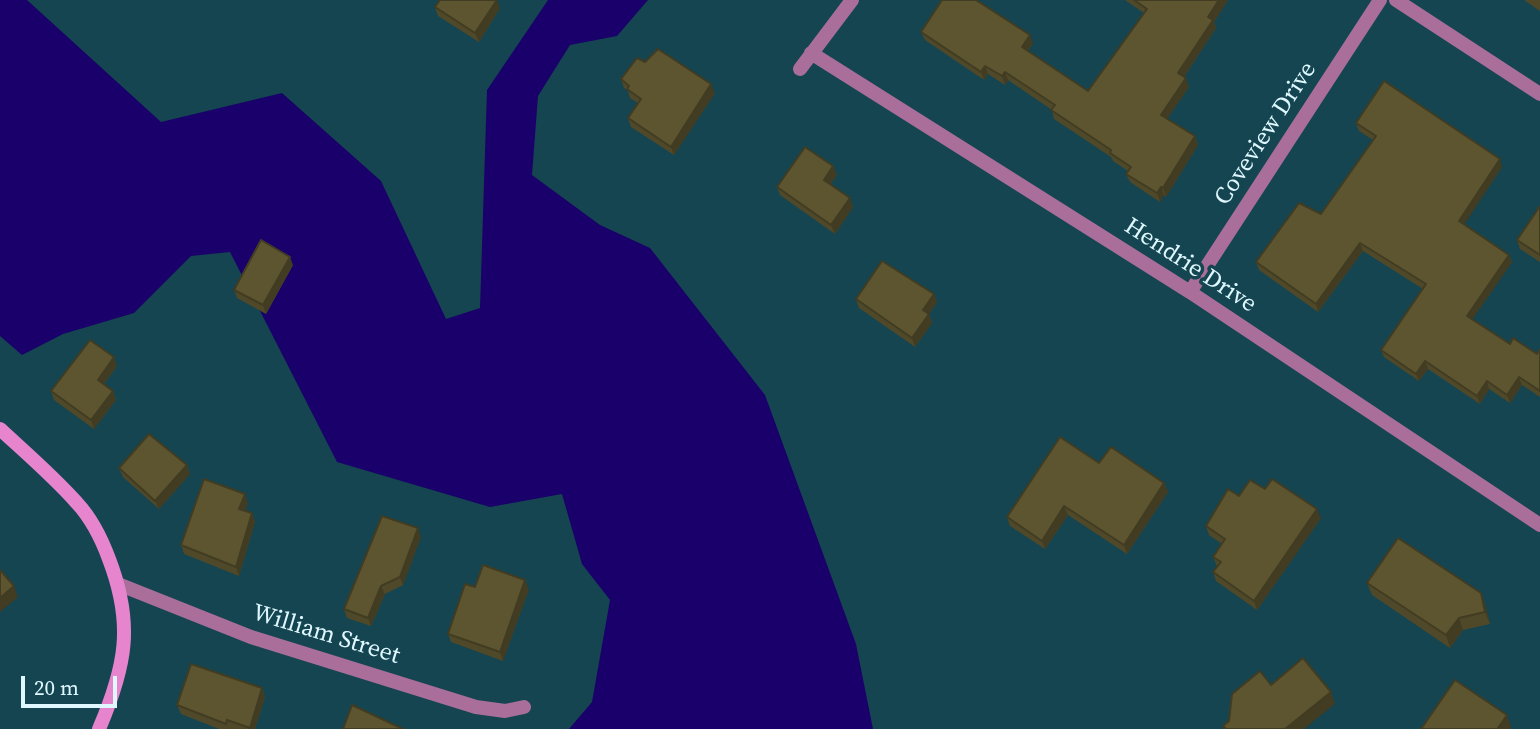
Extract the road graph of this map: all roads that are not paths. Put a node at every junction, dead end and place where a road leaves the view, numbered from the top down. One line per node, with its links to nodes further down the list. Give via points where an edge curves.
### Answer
1 (852, 0): 4 (street)
2 (1380, 0): 7 (street, Coveview Drive)
3 (1396, 0): 6 (street)
4 (811, 53): 5 (street); 7 (street, Hendrie Drive)
5 (800, 69)
6 (1540, 94)
7 (1190, 292): 9 (street, Hendrie Drive)
8 (0, 429): 10 (street, via 79,505 103,545)
9 (1540, 525)
10 (118, 583): 11 (street, William Street, via 251,637 475,707 505,711); 12 (street, via 125,613 122,662)
11 (524, 707)
12 (99, 729)

